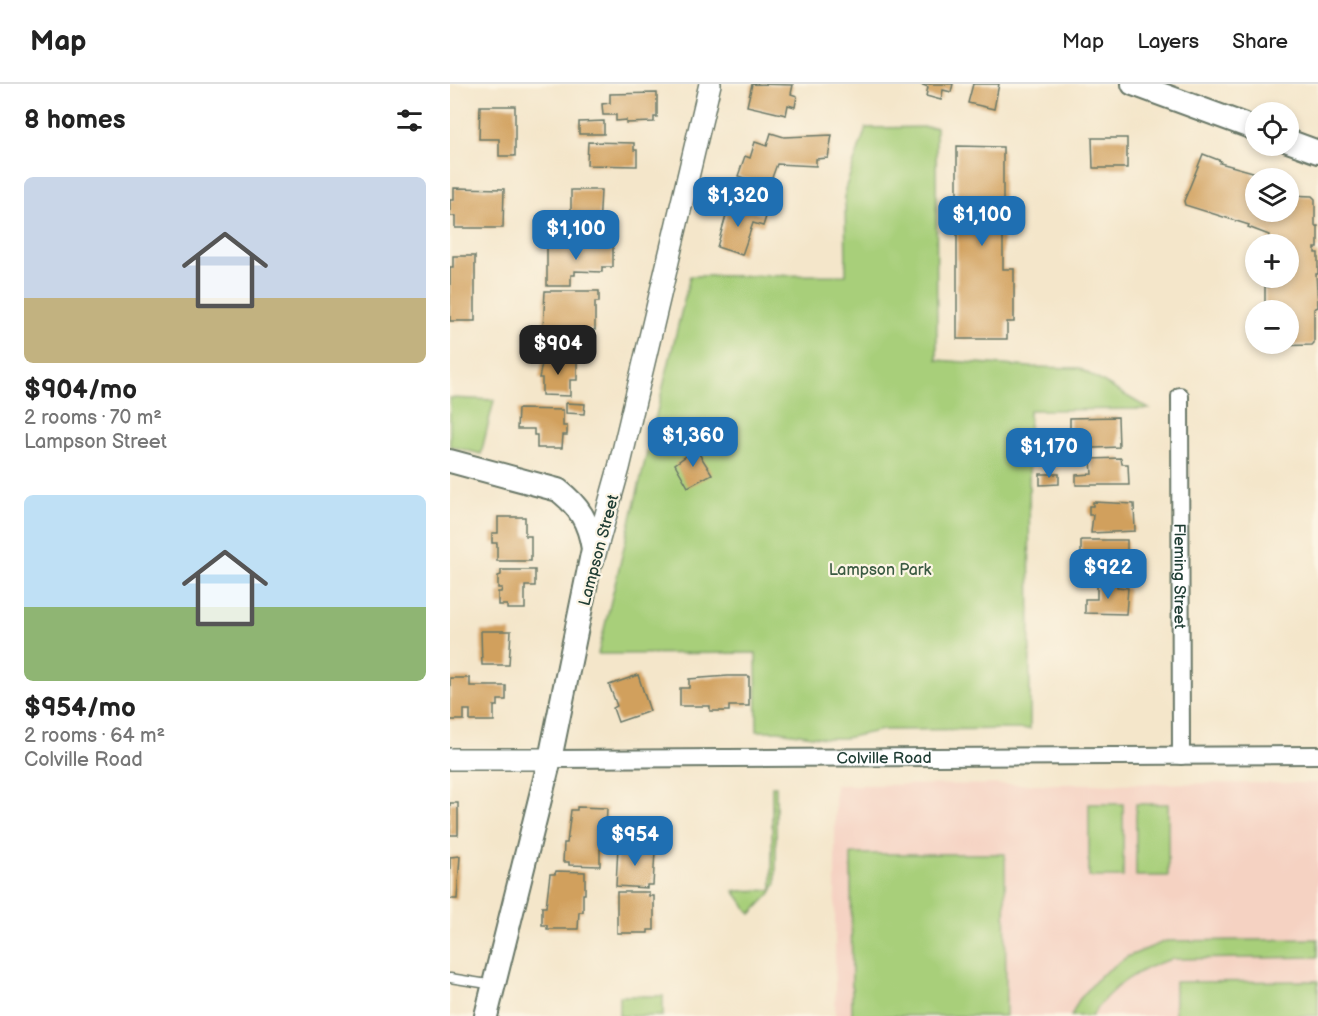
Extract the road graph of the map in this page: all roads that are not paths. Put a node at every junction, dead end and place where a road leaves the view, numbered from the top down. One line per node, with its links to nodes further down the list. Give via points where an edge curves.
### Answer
1 (710, 84): 8 (street, Lampson Street, via 619,468)
2 (1133, 84): 3 (main road)
3 (1245, 125)
4 (1299, 145): 5 (main road)
5 (1318, 152)
6 (1180, 396): 10 (street, Fleming Street)
7 (450, 461): 8 (main road, via 558,490 583,515 590,531)
8 (591, 567): 12 (main road, Lampson Street)
9 (1318, 755): 10 (street, Colville Road)
10 (1181, 756): 12 (street, Colville Road)
11 (450, 759): 12 (street, Colville Road)
12 (550, 759): 14 (main road, Lampson Street)
13 (450, 978): 14 (lane)
14 (494, 985): 15 (main road, Lampson Street)
15 (488, 1016)

